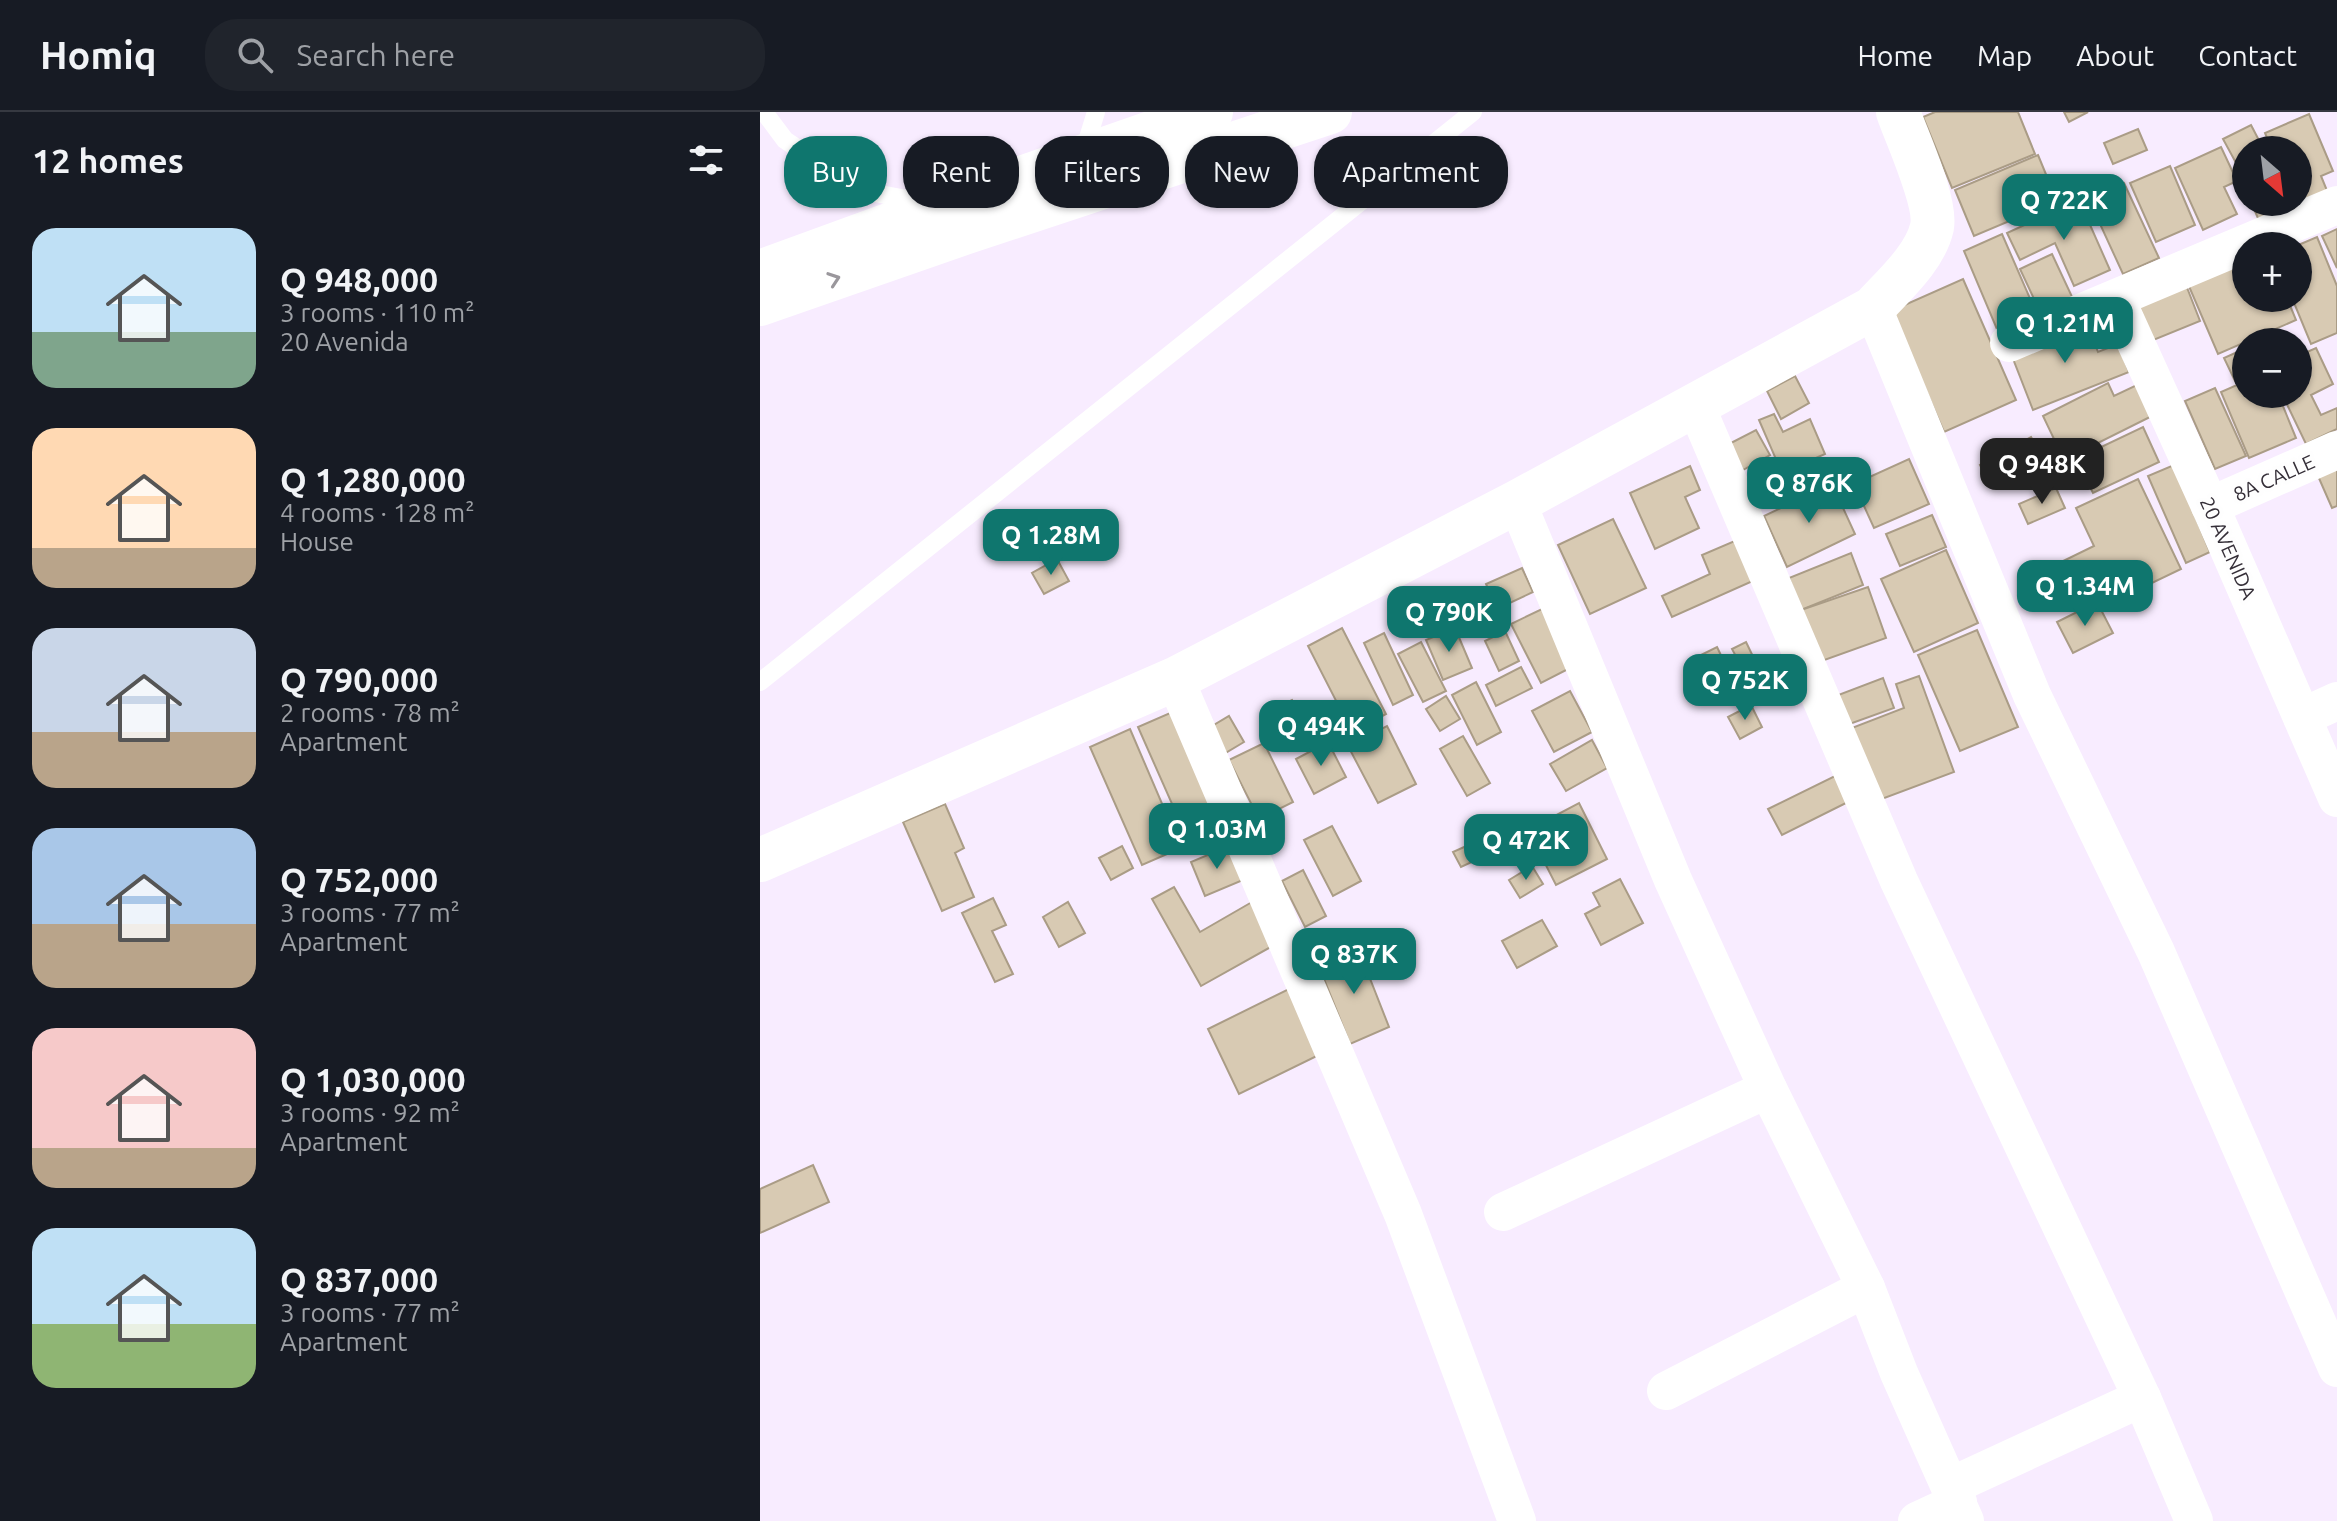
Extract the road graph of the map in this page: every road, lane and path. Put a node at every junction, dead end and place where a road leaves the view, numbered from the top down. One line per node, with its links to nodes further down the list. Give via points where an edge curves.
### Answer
1 (764, 112): 9 (lane, via 785,140 833,172 875,193)
2 (1096, 112): 7 (lane)
3 (1211, 112): 8 (street)
4 (1330, 112): 14 (street, one-way to 4)
5 (1473, 112): 22 (lane)
6 (1898, 112): 15 (street, via 1928,193 1932,226 1914,264)
7 (1089, 136)
8 (1144, 136)
9 (903, 199)
10 (2337, 205): 13 (street)
11 (936, 208): 12 (street)
12 (760, 272)
13 (2116, 299): 16 (street); 20 (street, 20 AVENIDA)
14 (760, 304)
15 (1873, 308): 17 (street); 30 (street, via 2032,695 2156,952)
16 (2009, 343)
17 (1695, 404): 19 (street); 32 (street, via 1899,881)
18 (2337, 450): 20 (street, 8A CALLE)
19 (1517, 502): 21 (street); 27 (street, via 1673,880)
20 (2210, 506): 24 (street, 20 AVENIDA)
21 (1175, 679): 26 (street); 34 (street, via 1403,1214)
22 (760, 682)
23 (2337, 701): 24 (street)
24 (2302, 717): 25 (street, 20 AVENIDA)
25 (2337, 798)
26 (760, 860)
27 (1768, 1089): 28 (street); 29 (street)
28 (1503, 1212)
29 (1866, 1288): 31 (street); 33 (street)
30 (2337, 1368)
31 (1666, 1391)
32 (2142, 1398): 33 (street); 36 (street)
33 (1958, 1503): 35 (street)
34 (1517, 1521)
35 (1917, 1521)
36 (2194, 1521)

